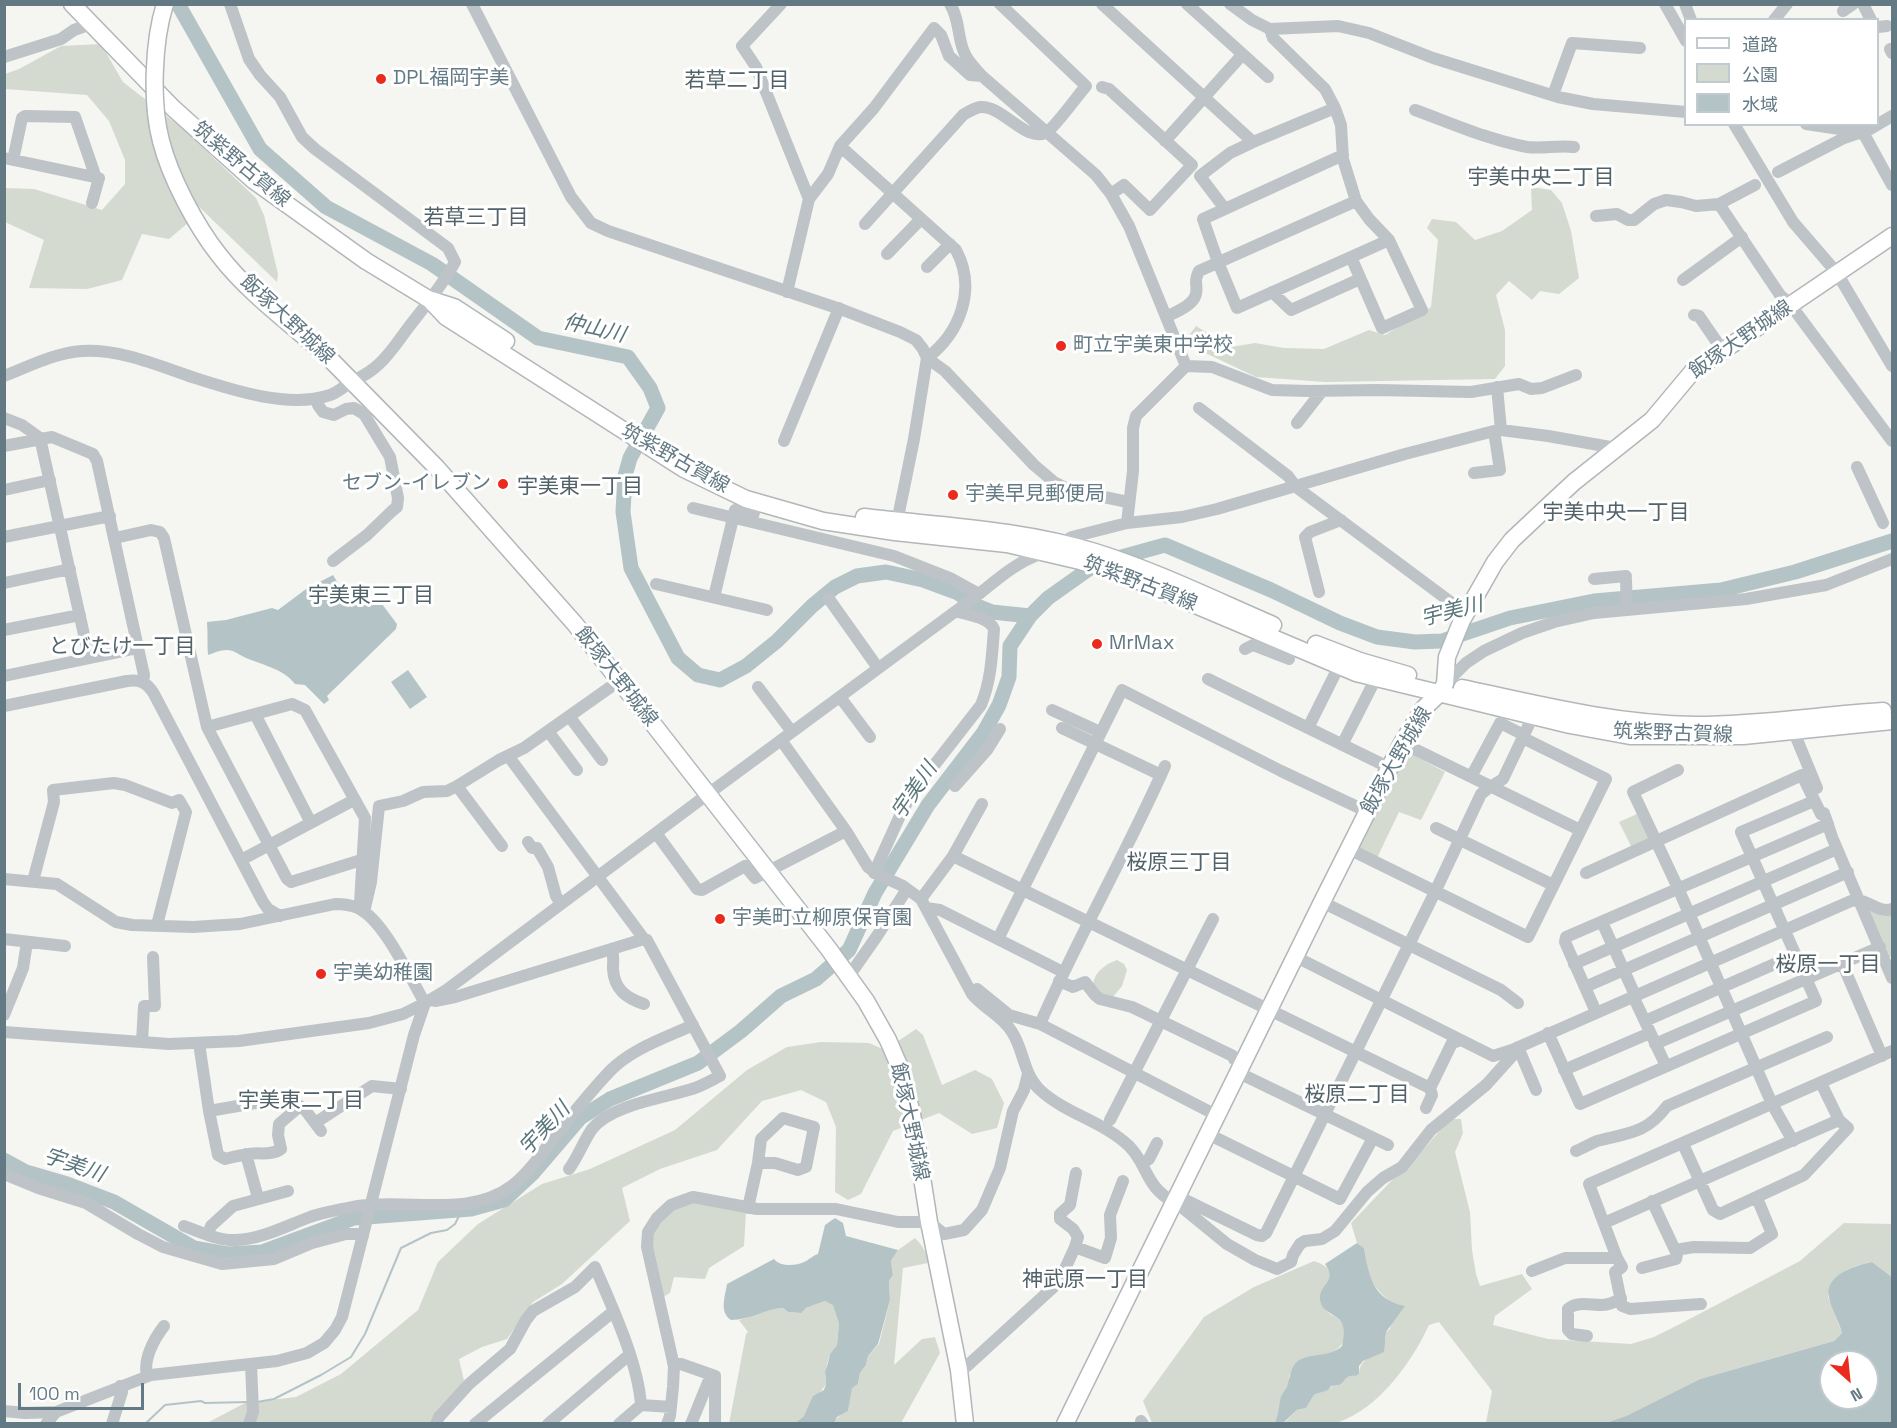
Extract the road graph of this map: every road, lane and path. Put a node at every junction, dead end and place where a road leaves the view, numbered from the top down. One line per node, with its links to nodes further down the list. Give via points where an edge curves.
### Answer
1 (72, 4): 18 (main road, 筑紫野古賀線)
2 (165, 4): 83 (main road, 飯塚大野城線, bridge, via 156,52 156,108 161,141 179,187 219,256)
3 (230, 4): 72 (street, via 249,59 280,97 302,137 448,248 455,262)
4 (472, 4): 70 (street, via 571,197 591,222)
5 (781, 4): 51 (street, via 742,46 756,67)
6 (950, 4): 24 (street, via 956,14 964,53)
7 (1000, 4): 37 (street, via 1086,86)
8 (1102, 4): 28 (street)
9 (1187, 4): 22 (street)
10 (1230, 4): 19 (street)
11 (1665, 4): 20 (street)
12 (1787, 4): 15 (street)
13 (1792, 4): 16 (street)
14 (1863, 4): 17 (street)
15 (1776, 18)
16 (1784, 18)
17 (1870, 18)
18 (91, 24): 23 (street, via 61,39); 72 (main road, 筑紫野古賀線, via 173,108 254,180 366,261)
19 (1270, 29): 27 (street, via 1338,26 1359,30 1433,58); 29 (street, via 1274,38 1325,89)
20 (1684, 37)
21 (1640, 48): 27 (street, via 1572,43)
22 (1242, 55): 25 (street); 28 (street)
23 (4, 57)
24 (982, 76): 37 (street); 41 (street, via 970,75 949,56 934,28)
25 (1268, 77)
26 (1102, 87): 39 (street, via 1109,89)
27 (1553, 95): 31 (street, via 1593,104)
28 (1203, 97): 39 (street); 40 (street)
29 (1335, 108): 40 (street); 43 (street, via 1341,125)
30 (1415, 111): 42 (street, via 1513,144)
31 (1684, 112)
32 (1893, 116): 33 (street)
33 (1879, 124)
34 (1735, 126): 67 (street, via 1793,222)
35 (1875, 126): 38 (street)
36 (1841, 127): 38 (street)
37 (1046, 132): 49 (street, via 1036,134 997,111 980,107 963,115); 50 (street, via 1096,175)
38 (1860, 132): 45 (street); 48 (street)
39 (1165, 141): 50 (street, via 1192,165 1150,210 1124,185)
40 (1252, 142): 55 (street, via 1200,176)
41 (840, 146): 49 (street); 51 (street, via 828,174)
42 (1574, 147)
43 (1343, 155): 52 (street); 55 (street)
44 (9, 159): 46 (street); 46 (street, via 25,116 75,117)
45 (1778, 172)
46 (93, 176): 53 (street, via 99,178)
47 (1755, 185): 54 (street)
48 (1893, 185)
49 (893, 193): 57 (street); 58 (street)
50 (1111, 194): 76 (street, via 1130,226)
51 (809, 199): 70 (street)
52 (1356, 201): 61 (street); 65 (street)
53 (92, 203)
54 (1719, 204): 56 (street, via 1696,206 1666,200 1653,204 1634,220 1617,214); 60 (street)
55 (1225, 209): 65 (street, via 1203,219)
56 (1596, 216)
57 (921, 219): 62 (street); 63 (street)
58 (865, 224)
59 (1893, 236): 67 (main road, 飯塚大野城線)
60 (1742, 237): 69 (street); 73 (street)
61 (1389, 240): 64 (street); 68 (street, via 1422,310 1382,328)
62 (950, 244): 66 (street); 78 (street, via 961,260 965,300 958,321 939,349)
63 (887, 254)
64 (1351, 257): 68 (street); 71 (street)
65 (1218, 262): 71 (street, via 1237,308); 76 (street, via 1199,271 1194,280 1196,294 1190,303)
66 (927, 267)
67 (1837, 273): 73 (main road, 飯塚大野城線); 79 (street)
68 (1360, 279): 71 (street, via 1291,310)
69 (1683, 280)
70 (787, 292): 74 (street)
71 (1272, 292)
72 (430, 300): 83 (street, via 381,362); 94 (main road, 筑紫野古賀線, via 454,307)
73 (1790, 304): 77 (main road, 飯塚大野城線); 93 (street)
74 (839, 308): 78 (street, via 915,340); 92 (street)
75 (1694, 315): 77 (street, via 1699,316)
76 (1166, 317): 80 (street)
77 (1723, 351): 96 (main road, 飯塚大野城線, via 1693,371 1652,420)
78 (927, 358): 103 (street, via 945,371 1054,482 1070,490); 111 (street)
79 (1891, 359)
80 (1186, 366): 85 (street, via 1212,367 1272,390); 103 (street, via 1136,416)
81 (5, 374): 86 (street, via 54,356 98,351 272,398)
82 (1576, 375): 84 (street, via 1542,388 1519,384)
83 (351, 381): 86 (street, via 332,395); 143 (main road, 飯塚大野城線, via 445,476 574,624)
84 (1497, 387): 85 (street, via 1471,392); 90 (street)
85 (1322, 391): 89 (street)
86 (317, 398): 118 (street, via 323,412 334,415 354,408 364,414 390,457 398,498 397,507)
87 (1199, 408): 100 (street, via 1288,476)
88 (4, 418): 91 (street)
89 (1297, 423)
90 (1497, 431): 96 (street); 98 (street, via 1500,470); 100 (street)
91 (40, 438): 95 (street); 99 (street); 105 (street, via 52,437 93,454)
92 (784, 441)
93 (1893, 441)
94 (651, 442): 102 (main road, 筑紫野古賀線, via 684,469); 111 (main road, 筑紫野古賀線, via 781,500)
95 (4, 446)
96 (1616, 448): 131 (main road, 飯塚大野城線, via 1512,540)
97 (1857, 467): 108 (street)
98 (1474, 474)
99 (50, 480): 101 (street); 110 (street)
100 (1296, 487): 107 (street); 109 (street, via 1182,517)
101 (4, 490)
102 (758, 502): 106 (street, via 753,515 735,510); 111 (main road, 筑紫野古賀線, via 823,521)
103 (1128, 502): 109 (street)
104 (693, 508): 106 (street)
105 (110, 516): 110 (street); 113 (street)
106 (732, 518): 124 (street, via 894,556); 125 (street)
107 (1341, 520): 123 (street, via 1305,537); 131 (street)
108 (1883, 523)
109 (1127, 524): 114 (street)
110 (60, 526): 112 (street); 119 (street)
111 (896, 526): 114 (main road, 筑紫野古賀線, via 976,528); 115 (main road, 筑紫野古賀線)
112 (4, 537)
113 (115, 538): 133 (street); 154 (street, via 151,530 160,532 164,538)
114 (1061, 543): 115 (street); 116 (main road, 筑紫野古賀線)
115 (1046, 552): 116 (main road, 筑紫野古賀線); 124 (street, via 1011,568)
116 (1087, 556): 135 (main road, 筑紫野古賀線); 145 (main road, 筑紫野古賀線, via 1140,567 1321,646)
117 (1893, 559): 127 (street, via 1826,585 1746,599)
118 (333, 561)
119 (70, 569): 121 (street); 130 (street)
120 (1594, 579): 127 (street, via 1626,578)
121 (4, 583)
122 (656, 584): 125 (street)
123 (1319, 592)
124 (979, 594): 129 (street)
125 (714, 597): 128 (street)
126 (829, 599): 138 (street)
127 (1627, 608): 145 (street, via 1522,633 1466,663)
128 (767, 610)
129 (957, 610): 138 (street); 201 (street, via 991,622 994,629 987,691 964,733 903,809)
130 (80, 615): 132 (street); 136 (street)
131 (1465, 615): 145 (main road, 飯塚大野城線, via 1447,657)
132 (4, 630)
133 (138, 648): 136 (street); 142 (street)
134 (1245, 649): 135 (street, via 1253,645)
135 (1288, 654): 137 (main road, 筑紫野古賀線)
136 (89, 657): 139 (street)
137 (1339, 666): 140 (main road, 筑紫野古賀線); 156 (street)
138 (878, 668): 146 (street)
139 (4, 676)
140 (1376, 678): 145 (main road, 筑紫野古賀線); 166 (street)
141 (1208, 679): 156 (street)
142 (143, 681): 147 (street); 196 (street, via 154,694)
143 (618, 681): 151 (street); 176 (main road, 飯塚大野城線)
144 (758, 687): 160 (street)
145 (1442, 689): 149 (main road, 筑紫野古賀線, via 1587,715 1696,725); 152 (main road, 筑紫野古賀線); 165 (main road, 飯塚大野城線, via 1424,708)
146 (840, 696): 160 (street); 161 (street)
147 (4, 706)
148 (1052, 710): 163 (street)
149 (1893, 710)
150 (255, 714): 154 (street); 177 (street, via 292,704 305,710); 182 (street)
151 (569, 716): 159 (street); 168 (street)
152 (1533, 716): 158 (main road, 筑紫野古賀線, via 1630,739 1743,736); 162 (street)
153 (1893, 721): 158 (main road, 筑紫野古賀線)
154 (207, 726): 190 (street)
155 (1062, 728): 163 (street)
156 (1308, 728): 166 (street)
157 (1000, 729): 174 (street)
158 (1795, 730): 181 (street)
159 (548, 731): 167 (street); 170 (street)
160 (792, 732): 164 (street)
161 (870, 737)
162 (1523, 737): 172 (street, via 1500,723); 175 (street, via 1503,780); 184 (street, via 1606,779)
163 (1097, 738): 180 (street, via 1122,690); 209 (street); 221 (street, via 1163,771)
164 (781, 740): 176 (street); 185 (street)
165 (1402, 743): 169 (main road, 飯塚大野城線); 172 (street)
166 (1342, 745): 169 (street)
167 (509, 757): 173 (street); 202 (street)
168 (602, 759)
169 (1390, 768): 180 (main road, 飯塚大野城線)
170 (577, 770)
171 (1678, 770): 188 (street, via 1633,792)
172 (1471, 777): 175 (street)
173 (457, 786): 191 (street); 217 (street, via 379,806 371,882)
174 (955, 786)
175 (1490, 787): 184 (street); 187 (street, via 1481,794)
176 (708, 794): 186 (street); 198 (main road, 飯塚大野城線)
177 (354, 800): 182 (street); 197 (street, via 365,818)
178 (1814, 801): 181 (street); 188 (street, via 1802,775); 195 (street, via 1741,832)
179 (982, 804): 194 (street)
180 (1368, 812): 192 (main road, 飯塚大野城線)
181 (1826, 819): 193 (street); 195 (street)
182 (311, 823): 190 (street)
183 (1436, 828): 187 (street)
184 (1580, 830): 206 (street)
185 (846, 831): 198 (street); 201 (street)
186 (656, 833): 198 (street, via 697,889 702,890 745,866 756,878); 202 (street)
187 (1460, 839): 206 (street); 210 (street)
188 (1656, 841): 200 (street); 208 (street)
189 (528, 842): 214 (street, via 532,849 537,848 548,867)
190 (270, 846): 196 (street); 197 (street, via 291,882)
191 (502, 846)
192 (1349, 849): 210 (street); 212 (main road, 飯塚大野城線)
193 (1837, 849): 199 (street); 204 (street)
194 (953, 856): 209 (street); 213 (street)
195 (1751, 856): 204 (street); 208 (street)
196 (241, 860): 219 (street, via 268,909)
197 (363, 861): 217 (street)
198 (769, 872): 244 (main road, 飯塚大野城線)
199 (1848, 872): 211 (street); 215 (street)
200 (1586, 873)
201 (876, 874): 207 (street)
202 (598, 877): 214 (street); 227 (street)
203 (4, 879): 205 (street)
204 (1762, 881): 215 (street); 218 (street)
205 (33, 882): 223 (street, via 57,884 116,922); 223 (street, via 54,802 53,790 114,783 172,803 179,800 186,812)
206 (1553, 885): 210 (street, via 1528,937)
207 (905, 887): 213 (street); 244 (street, via 878,936)
208 (1678, 888): 218 (street); 222 (street)
209 (1023, 889): 221 (street); 228 (street)
210 (1435, 892): 234 (street)
211 (1860, 899): 216 (street, via 1887,911); 224 (street); 233 (street)
212 (1322, 902): 234 (street); 238 (main road, 飯塚大野城線)
213 (924, 903): 228 (street); 250 (street)
214 (561, 904): 253 (street)
215 (1773, 905): 224 (street); 225 (street)
216 (1893, 909)
217 (361, 910): 219 (street, via 335,904); 253 (street, via 382,930)
218 (1689, 914): 225 (street); 232 (street)
219 (280, 916): 223 (street, via 240,924)
220 (1213, 919): 242 (street)
221 (1088, 921): 242 (street); 245 (street)
222 (1602, 922): 232 (street); 241 (street, via 1566,938)
223 (157, 925)
224 (1784, 930): 236 (street); 239 (street)
225 (1699, 937): 239 (street); 243 (street)
226 (4, 939): 230 (street)
227 (644, 939): 235 (street); 263 (street)
228 (998, 939): 245 (street)
229 (1383, 940): 234 (street)
230 (27, 942): 231 (street); 259 (street, via 23,968)
231 (65, 946)
232 (1614, 946): 241 (street); 243 (street)
233 (1880, 947): 240 (street); 246 (street)
234 (1406, 948): 252 (street); 254 (street, via 1501,990)
235 (612, 949): 253 (street); 255 (street, via 613,973 619,990)
236 (1795, 956): 247 (street); 249 (street)
237 (153, 957): 270 (street, via 155,1006 139,1007)
238 (1296, 957): 252 (street); 256 (main road, 飯塚大野城線)
239 (1710, 962): 249 (street); 251 (street)
240 (1842, 963): 247 (street); 274 (street)
241 (1574, 964): 248 (street)
242 (1186, 969): 256 (street); 260 (street)
243 (1624, 970): 248 (street); 251 (street)
244 (847, 973): 316 (main road, 飯塚大野城線, via 902,1070)
245 (1061, 976): 260 (street, via 1073,987 1085,981 1100,999 1132,1007); 262 (street)
246 (1893, 978)
247 (1806, 979): 257 (street); 266 (street, via 1816,1001)
248 (1585, 987): 258 (street)
249 (1722, 987): 257 (street); 261 (street)
250 (972, 994): 262 (street, via 977,989 1009,1014); 280 (street, via 1012,1031)
251 (1634, 996): 258 (street); 261 (street)
252 (1381, 999): 269 (street); 273 (street)
253 (425, 1003): 271 (street, via 369,1023); 283 (street)
254 (1518, 1003)
255 (644, 1004)
256 (1270, 1010): 273 (street); 276 (main road, 飯塚大野城線)
257 (1732, 1010): 266 (street); 267 (street)
258 (1596, 1012): 265 (street)
259 (4, 1015)
260 (1160, 1021): 276 (street, via 1233,1056); 279 (street)
261 (1645, 1021): 267 (street)
262 (1040, 1024): 279 (street)
263 (693, 1025): 303 (street, via 720,1076 696,1088 608,1117 593,1128); 314 (street, via 620,1062 526,1172 501,1193 477,1202)
264 (4, 1032): 270 (street)
265 (1548, 1033): 272 (street); 278 (street)
266 (1742, 1034): 275 (street); 277 (street)
267 (1653, 1038): 275 (street); 278 (street)
268 (1827, 1038): 277 (street)
269 (1461, 1040): 272 (street, via 1493,1056); 282 (street, via 1452,1043)
270 (142, 1042): 271 (street)
271 (199, 1043): 288 (street)
272 (1515, 1048): 284 (street); 312 (street, via 1513,1056 1491,1080 1431,1130 1402,1167 1366,1192 1335,1231 1300,1244 1291,1262 1277,1269 1227,1244)
273 (1355, 1052): 282 (street); 289 (street)
274 (1887, 1053): 281 (street)
275 (1666, 1066): 278 (street, via 1580,1104)
276 (1241, 1068): 289 (street); 290 (main road, 飯塚大野城線)
277 (1757, 1068): 286 (street); 299 (street, via 1667,1106 1648,1126 1629,1135)
278 (1564, 1070)
279 (1134, 1073): 290 (street); 291 (street)
280 (1028, 1074): 302 (street, via 1056,1102 1115,1133); 316 (street, via 1013,1110 1000,1167 982,1210 964,1230 944,1234)
281 (1821, 1083): 286 (street); 292 (street)
282 (1430, 1088): 287 (street, via 1432,1095)
283 (401, 1089): 300 (street, via 372,1086 318,1127 300,1106 279,1124 282,1149 273,1154); 314 (street)
284 (1536, 1090)
285 (255, 1103): 288 (street)
286 (1772, 1104): 295 (street); 297 (street)
287 (1426, 1107)
288 (208, 1111): 300 (street, via 218,1155 225,1159)
289 (1324, 1114): 294 (street); 306 (street)
290 (1218, 1116): 293 (main road, 飯塚大野城線)
291 (1110, 1120)
292 (1839, 1120): 295 (street); 311 (street, via 1848,1128 1804,1175)
293 (1208, 1134): 306 (street); 312 (main road, 飯塚大野城線)
294 (1373, 1138): 298 (street); 306 (street, via 1340,1199)
295 (1792, 1141): 307 (street)
296 (1157, 1143): 302 (street)
297 (1683, 1143): 307 (street); 317 (street, via 1589,1185)
298 (1388, 1145)
299 (1576, 1151)
300 (246, 1154): 310 (street)
301 (758, 1163): 301 (street, via 798,1170 806,1167 814,1127 783,1118 761,1139); 315 (street)
302 (1143, 1163): 312 (street, via 1156,1188)
303 (569, 1169)
304 (1076, 1173): 321 (street, via 1070,1205 1060,1214 1060,1219 1077,1233)
305 (4, 1174): 320 (street, via 86,1203 163,1247 222,1264 274,1258 346,1234)
306 (1293, 1176): 312 (street, via 1262,1236)
307 (1699, 1180): 311 (street, via 1713,1210 1720,1214); 313 (street)
308 (1123, 1181): 321 (street, via 1110,1215 1111,1238 1105,1258)
309 (288, 1191): 310 (street)
310 (258, 1198): 319 (street, via 233,1206 211,1226)
311 (1757, 1198): 322 (street, via 1772,1234 1750,1248)
312 (1175, 1200): 353 (main road, 飯塚大野城線)
313 (1653, 1201): 317 (street); 322 (street)
314 (371, 1207): 319 (street, via 326,1212 248,1239); 320 (street)
315 (748, 1208): 316 (street, via 836,1209 898,1222); 332 (street, via 693,1197 671,1205 648,1232 647,1247)
316 (929, 1222): 334 (main road, 飯塚大野城線)
317 (1604, 1223): 323 (street)
318 (184, 1226): 319 (street)
319 (208, 1234)
320 (364, 1235): 333 (street, via 342,1317 324,1343 307,1353)
321 (1075, 1247): 334 (street, via 1059,1282)
322 (1678, 1250): 324 (street, via 1676,1259)
323 (1617, 1258): 325 (street, via 1565,1258); 326 (street, via 1622,1267 1615,1272)
324 (1641, 1268)
325 (1532, 1271)
326 (1621, 1298): 327 (street, via 1622,1306 1630,1310); 330 (street, via 1601,1305 1572,1305 1568,1310 1568,1330)
327 (1701, 1304)
328 (614, 1311): 331 (street); 342 (street, via 595,1267 575,1287 533,1311 510,1349 469,1384); 346 (street)
329 (164, 1326): 336 (street, via 151,1348 145,1368)
330 (1587, 1335)
331 (629, 1355): 338 (street, via 640,1387); 347 (street)
332 (673, 1363): 335 (street); 339 (street)
333 (251, 1364): 336 (street); 345 (street, via 253,1412)
334 (959, 1370): 352 (main road, 飯塚大野城線)
335 (711, 1375): 350 (street); 351 (street, via 715,1376)
336 (147, 1376): 337 (street)
337 (120, 1386): 341 (street); 344 (street, via 122,1392)
338 (640, 1405): 339 (street); 348 (street)
339 (671, 1407): 349 (street)
340 (4, 1411): 341 (street)
341 (56, 1412): 343 (street)
342 (440, 1421)
343 (46, 1424)
344 (112, 1424)
345 (249, 1424)
346 (475, 1424)
347 (548, 1424)
348 (619, 1424)
349 (667, 1424)
350 (691, 1424)
351 (715, 1424)
352 (964, 1424)
353 (1065, 1424)

